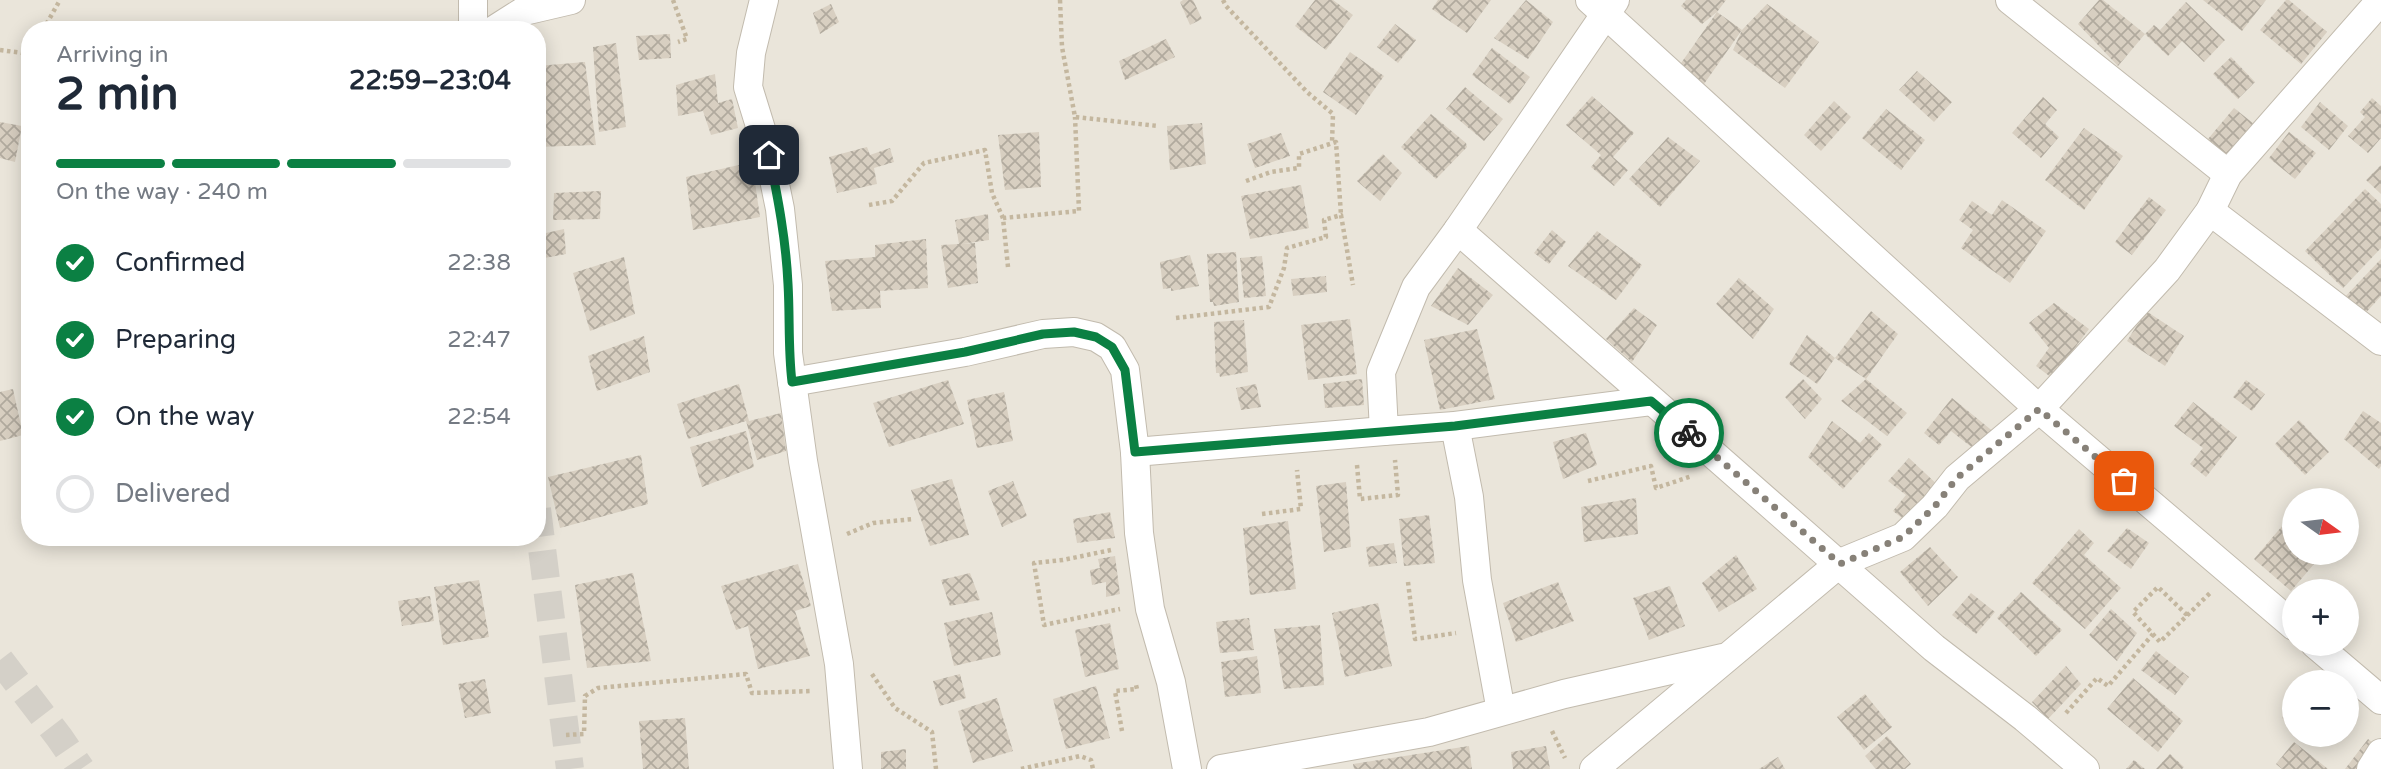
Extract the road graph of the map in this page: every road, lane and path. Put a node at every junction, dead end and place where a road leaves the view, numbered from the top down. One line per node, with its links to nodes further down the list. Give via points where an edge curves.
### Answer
1 (60, 0): 11 (path)
2 (473, 0): 12 (street)
3 (571, 0): 13 (street, via 524,11)
4 (673, 0): 14 (path, via 687,39)
5 (764, 0): 31 (street, via 748,87 780,209)
6 (1060, 0): 17 (path, via 1062,47)
7 (1223, 0): 19 (path, via 1333,114)
8 (2010, 0): 20 (street)
9 (2381, 0): 20 (street)
10 (1604, 4): 26 (street); 33 (street)
11 (48, 21)
12 (473, 21)
13 (508, 21)
14 (678, 42)
15 (0, 50): 16 (path)
16 (21, 53)
17 (1075, 117): 18 (path); 25 (path, via 1079,211)
18 (1158, 126)
19 (1332, 143): 21 (path, via 1299,154 1299,168); 24 (path, via 1336,142)
20 (2228, 174): 23 (street)
21 (1246, 181)
22 (869, 205): 25 (path, via 892,201 923,163 985,150 992,193)
23 (2210, 211): 30 (street); 33 (street, via 2167,270)
24 (1340, 215): 28 (path); 29 (path, via 1324,220 1326,237 1286,248 1284,268 1269,307)
25 (1003, 218): 27 (path)
26 (1458, 230): 32 (street); 35 (street, via 1416,287 1381,372)
27 (1008, 267)
28 (1353, 285)
29 (1177, 317)
30 (2381, 341)
31 (792, 382): 36 (street, via 1074,332 1112,347 1125,370); 57 (street)
32 (1651, 401): 34 (street); 38 (street)
33 (2039, 409): 45 (street, via 1957,478 1903,537); 49 (street)
34 (1455, 426): 35 (street); 60 (street)
35 (1388, 431): 36 (street); 37 (path, via 1398,495 1360,499)
36 (1135, 452): 70 (street, via 1139,533 1150,609 1171,682)
37 (1356, 460)
38 (1726, 465): 40 (path, via 1656,488 1651,466); 45 (street)
39 (1306, 466): 41 (path, via 1296,467 1301,509)
40 (1588, 481)
41 (1262, 513)
42 (913, 519): 43 (path, via 873,523)
43 (847, 535)
44 (1123, 547): 50 (path, via 1034,564 1044,625 1122,608)
45 (1840, 564): 53 (street); 63 (street, via 1934,648)
46 (1408, 582): 51 (path, via 1415,639)
47 (2214, 589): 48 (path)
48 (2187, 615): 52 (path, via 2160,642); 52 (path, via 2158,587 2133,612)
49 (2282, 616)
50 (1124, 622)
51 (1465, 631)
52 (2153, 634): 63 (path, via 2108,686 2097,678)
53 (1732, 655): 59 (street); 65 (street)
54 (2329, 656): 58 (street)
55 (866, 664): 67 (path, via 895,708 932,732)
56 (1134, 676): 61 (path, via 1137,689 1115,691)
57 (841, 691): 62 (path, via 752,694 746,674 598,688 585,696 584,734); 66 (street)
58 (2381, 700)
59 (1539, 701): 60 (street); 65 (path, via 1566,762)
60 (1501, 712): 71 (street, via 1429,732)
61 (1122, 731)
62 (566, 735)
63 (2046, 736): 72 (street)
64 (2381, 753): 73 (street)
65 (1595, 768)
66 (848, 769)
67 (936, 769)
68 (1021, 769): 69 (path, via 1080,756 1091,760)
69 (1093, 769)
70 (1187, 769)
71 (1221, 769)
72 (2085, 769)
73 (2371, 769)

